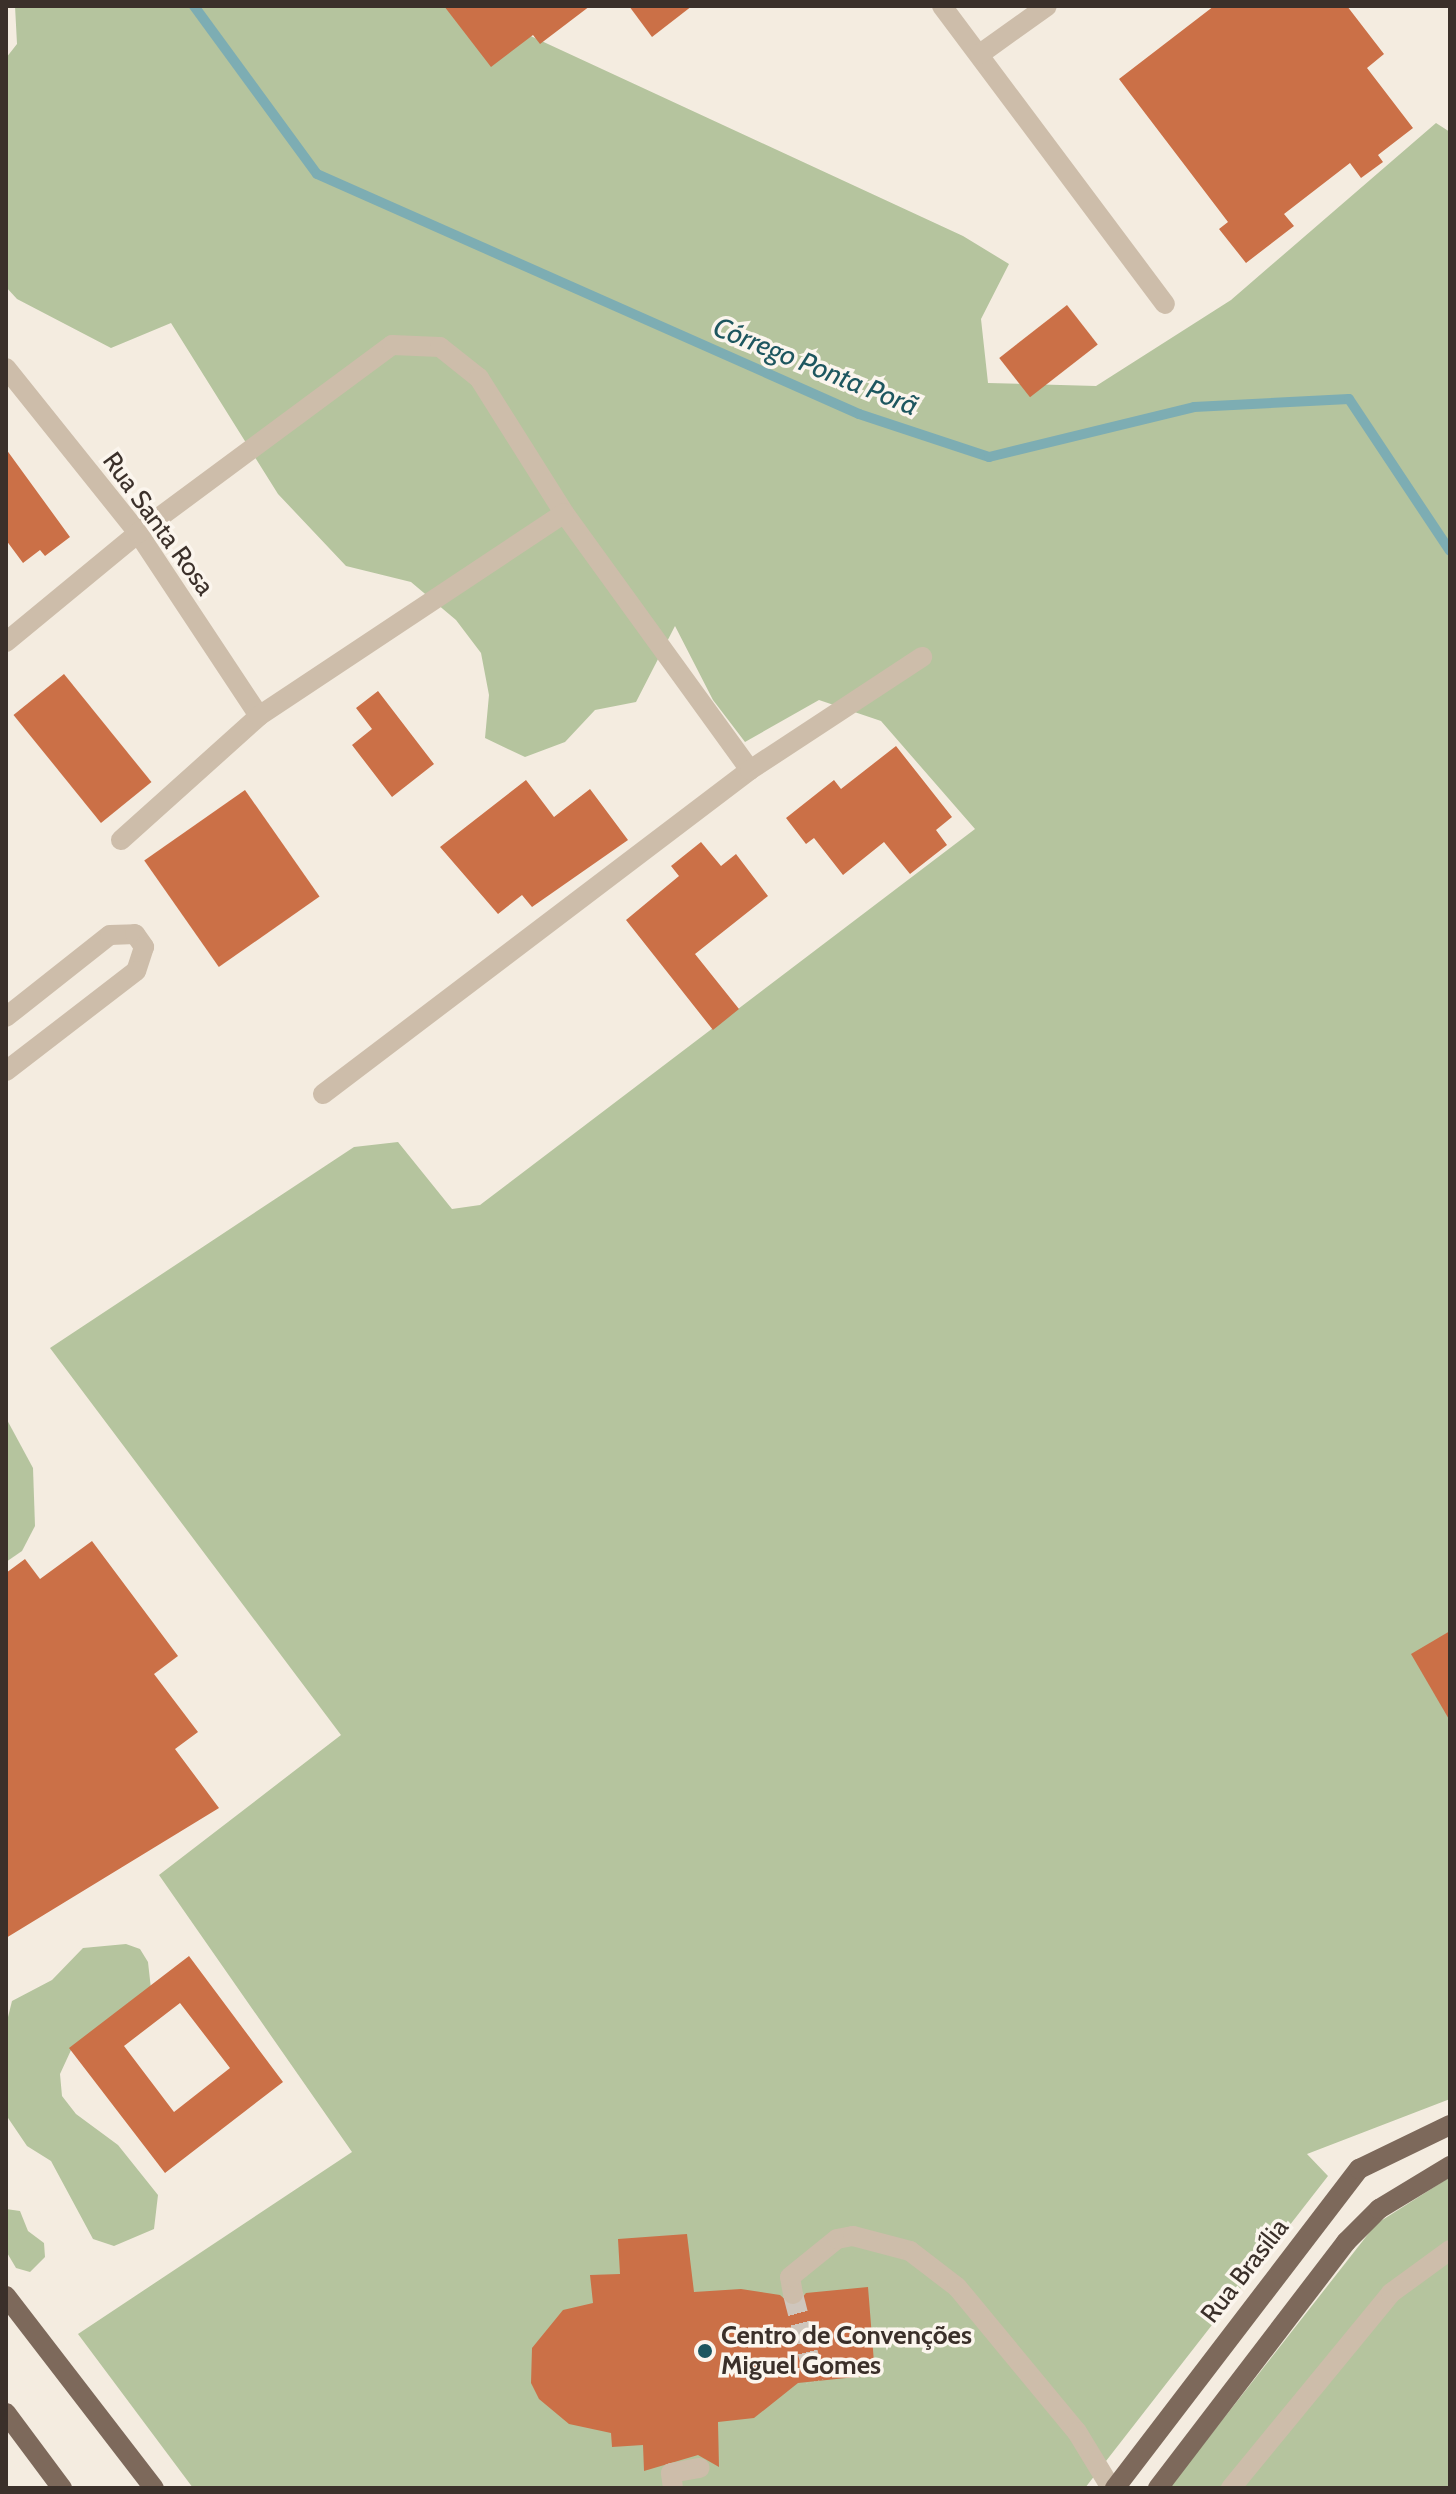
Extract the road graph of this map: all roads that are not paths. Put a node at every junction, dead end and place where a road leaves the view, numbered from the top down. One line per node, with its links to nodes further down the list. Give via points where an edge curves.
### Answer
1 (942, 6): 3 (street)
2 (1047, 6): 3 (street)
3 (980, 54): 4 (street)
4 (1165, 304)
5 (6, 368): 7 (street, Rua Santa Rosa)
6 (564, 513): 7 (street, via 479,378 440,347 392,345); 10 (street); 11 (street)
7 (138, 533): 8 (street); 10 (street, Rua Santa Rosa)
8 (6, 642)
9 (922, 657): 11 (street)
10 (259, 716): 12 (street)
11 (750, 770): 15 (street)
12 (121, 840)
13 (6, 1017): 14 (street, via 110,935 135,934 144,947 136,971)
14 (6, 1071)
15 (323, 1094)
16 (1450, 2125): 26 (main road, Rua Brasília, via 1359,2169)
17 (1450, 2166): 27 (main road, via 1379,2209 1346,2242)
18 (1450, 2250): 28 (street, via 1391,2293)
19 (793, 2294): 26 (street, via 790,2277 837,2239 853,2236 910,2251 967,2300 1077,2432)
20 (6, 2296): 24 (main road)
21 (6, 2413): 23 (main road)
22 (700, 2468): 25 (street, via 671,2473)
23 (62, 2488)
24 (154, 2488)
25 (673, 2488)
26 (1113, 2488)
27 (1158, 2488)
28 (1231, 2488)

